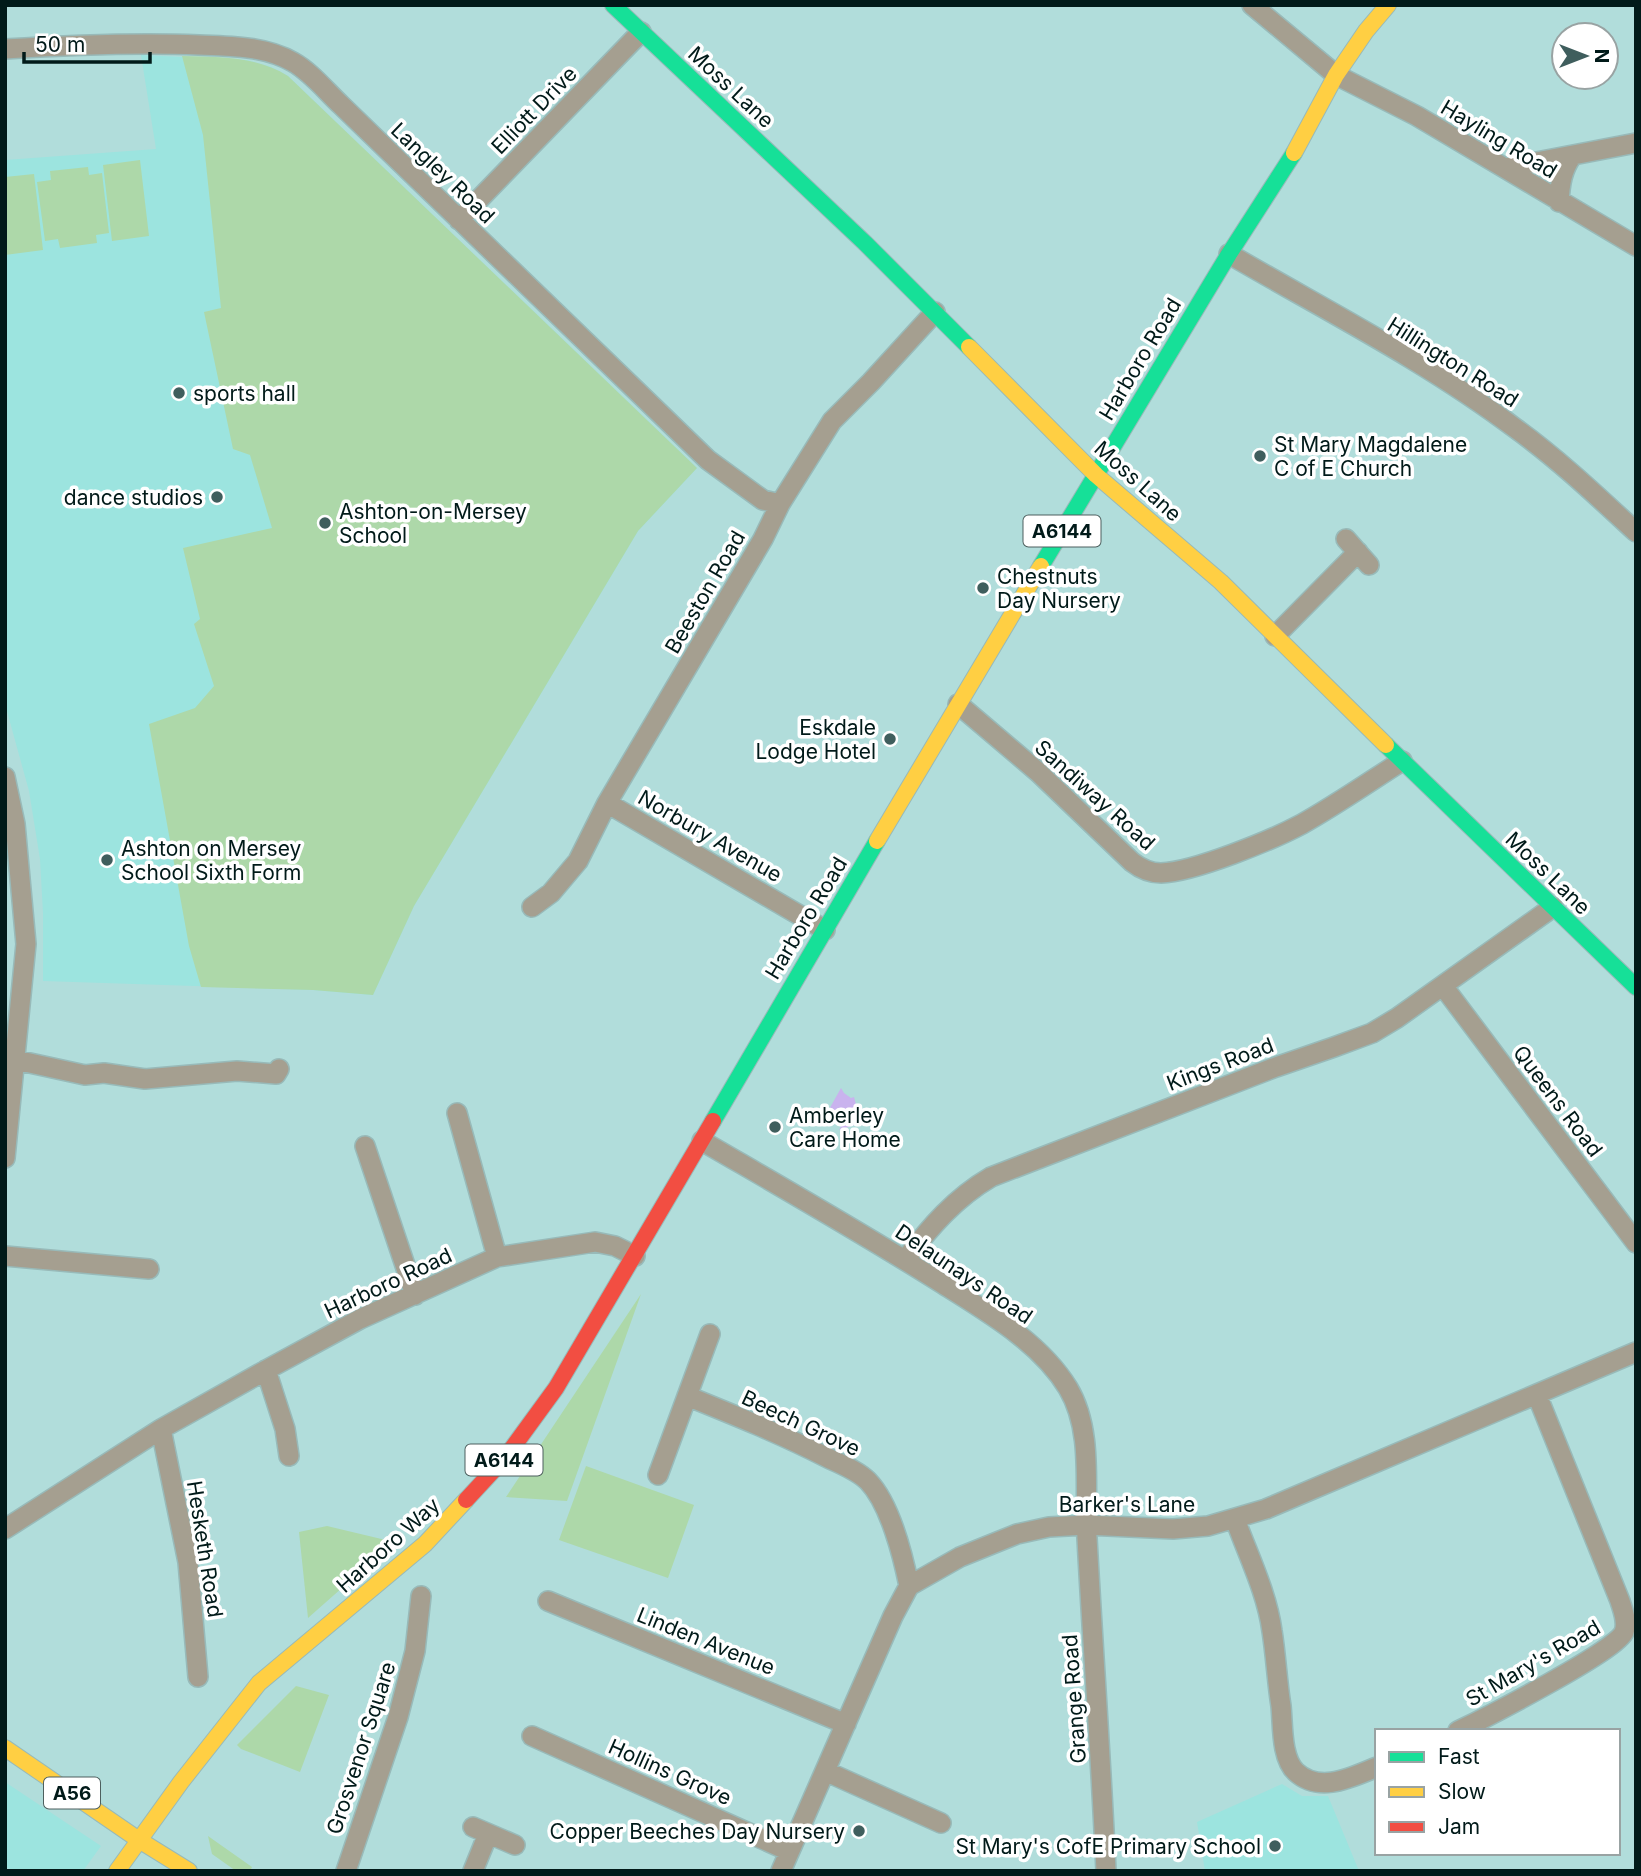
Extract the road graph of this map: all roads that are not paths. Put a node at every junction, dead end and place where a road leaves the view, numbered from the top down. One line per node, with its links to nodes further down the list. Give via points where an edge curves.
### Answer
1 (613, 5): 4 (main road, Moss Lane)
2 (1252, 5): 6 (street, Hayling Road)
3 (1388, 5): 6 (main road, Harboro Road / A6144)
4 (641, 32): 11 (street, Elliott Drive); 14 (main road, Moss Lane)
5 (5, 49): 11 (street, Langley Road, via 150,43 248,48 294,62)
6 (1336, 75): 9 (street, Hayling Road); 13 (main road, Harboro Road / A6144, via 1298,147)
7 (1636, 143): 8 (street)
8 (1572, 156): 9 (street); 10 (street, via 1562,176)
9 (1505, 167): 10 (street, Hayling Road)
10 (1559, 201): 12 (street, Hayling Road)
11 (459, 220): 16 (street, Langley Road, via 708,460 763,500)
12 (1636, 246)
13 (1229, 254): 15 (main road, Harboro Road / A6144); 17 (street, Hillington Road, via 1453,385 1516,428)
14 (934, 312): 15 (main road, Moss Lane); 16 (street, Beeston Road, via 832,421)
15 (1096, 475): 19 (main road, Moss Lane, via 1221,582); 20 (main road, Harboro Road / A6144)
16 (780, 504): 23 (street, Beeston Road)
17 (1636, 532)
18 (1358, 552): 19 (street)
19 (1275, 636): 21 (main road, Moss Lane)
20 (958, 704): 21 (street, Sandiway Road, via 1132,862 1159,873 1182,870 1273,838); 26 (main road, Harboro Road / A6144)
21 (1402, 761): 25 (main road, Moss Lane)
22 (5, 777): 29 (street, via 15,824 26,944)
23 (607, 803): 24 (street, Beeston Road, via 566,878); 26 (street, Norbury Avenue)
24 (531, 907)
25 (1553, 907): 27 (street, Kings Road); 28 (main road, Moss Lane)
26 (825, 930): 32 (main road, Harboro Road / A6144)
27 (1443, 986): 35 (street, Queens Road); 39 (street, Kings Road, via 1372,1032 991,1177 943,1214)
28 (1636, 987)
29 (16, 1060): 30 (street, via 85,1075 145,1079 237,1071); 34 (street)
30 (274, 1077)
31 (457, 1113): 38 (street)
32 (702, 1141): 37 (main road, Harboro Road / A6144); 39 (street, Delaunays Road)
33 (365, 1146): 41 (street)
34 (5, 1158)
35 (1636, 1243)
36 (5, 1256): 40 (street)
37 (635, 1256): 38 (street, Harboro Road, via 615,1245 594,1242); 64 (main road, Harboro Way / A6144, via 556,1388 505,1458 425,1544 259,1684)
38 (498, 1257): 41 (street, Harboro Road)
39 (905, 1260): 51 (street, Delaunays Road, via 997,1319 1038,1352 1069,1390 1085,1452)
40 (149, 1269)
41 (415, 1295): 44 (street, Harboro Road)
42 (710, 1334): 46 (street)
43 (1636, 1352): 45 (street, Barker's Lane)
44 (266, 1370): 47 (street, Harboro Road); 48 (street)
45 (1537, 1395): 50 (street, Barker's Lane); 58 (street, St Mary's Road, via 1620,1601 1626,1619 1624,1634 1584,1662)
46 (687, 1396): 49 (street); 53 (street, Beech Grove, via 779,1434 867,1480 889,1519)
47 (160, 1429): 52 (street, Harboro Road); 56 (street, Hesketh Road, via 188,1562)
48 (289, 1456)
49 (658, 1475)
50 (1235, 1519): 51 (street, Barker's Lane, via 1173,1529); 61 (street, via 1272,1630 1285,1747 1294,1770 1305,1779 1332,1783)
51 (1086, 1525): 53 (street, Barker's Lane, via 1017,1534 960,1557); 72 (street, Grange Road)
52 (5, 1529)
53 (909, 1586): 57 (street)
54 (421, 1596): 69 (street, Grosvenor Square, via 415,1651 398,1717)
55 (548, 1601): 57 (street, Linden Avenue)
56 (198, 1677)
57 (846, 1724): 62 (street)
58 (1462, 1729)
59 (532, 1736): 66 (street, Hollins Grove)
60 (5, 1748): 64 (main road, A56)
61 (1375, 1768)
62 (825, 1771): 63 (street); 66 (street)
63 (941, 1823)
64 (139, 1840): 67 (main road, A6144); 68 (main road, A56)
65 (515, 1845): 70 (street, via 481,1830)
66 (789, 1851): 71 (street)
67 (117, 1871)
68 (189, 1871)
69 (346, 1871)
70 (473, 1871)
71 (780, 1871)
72 (1106, 1871)

